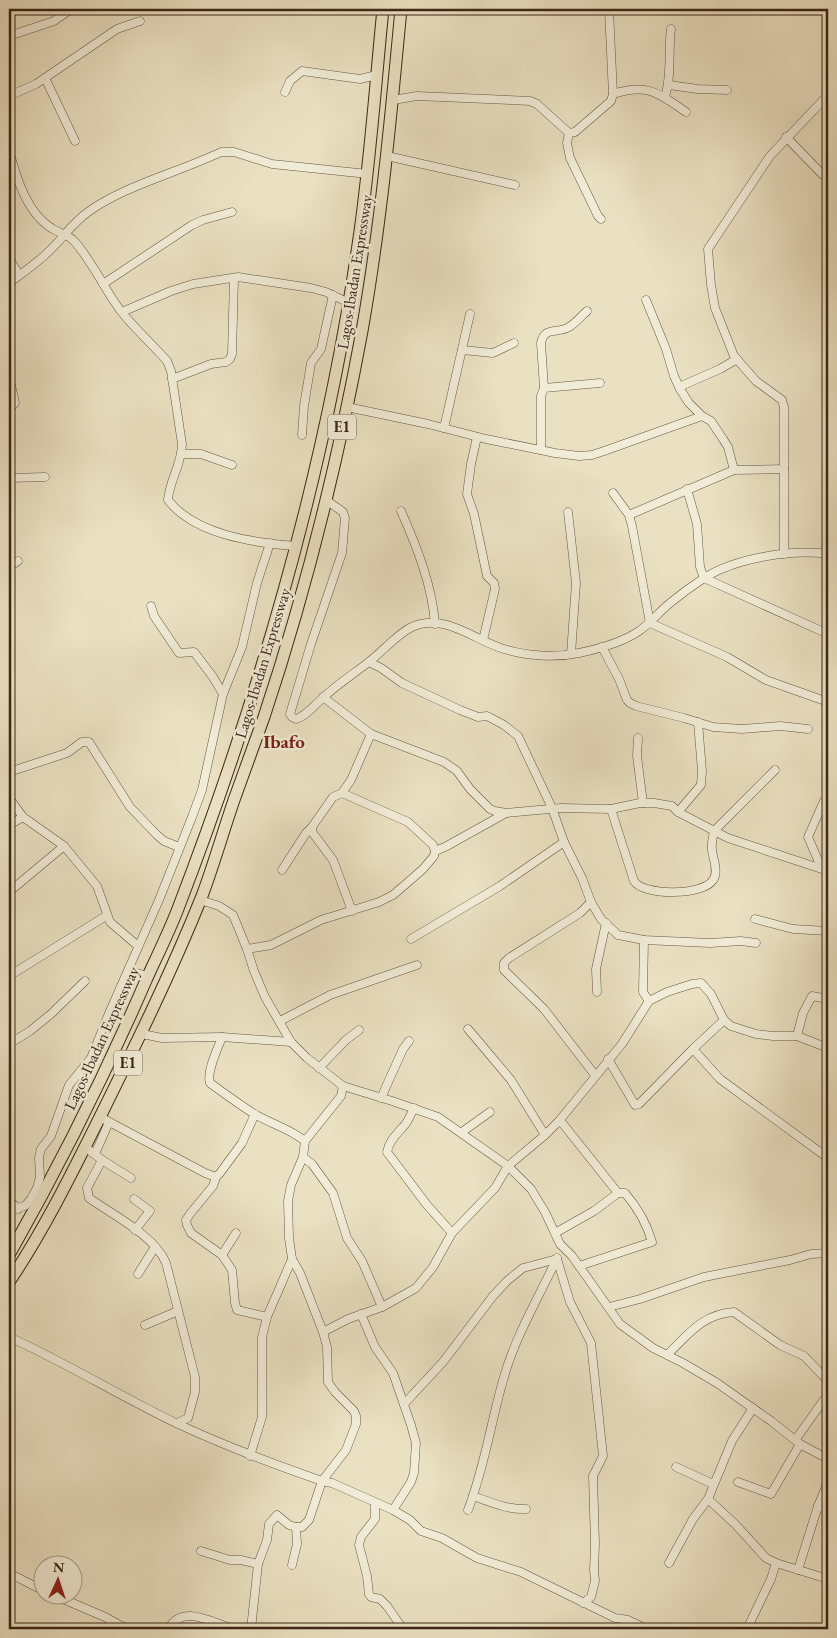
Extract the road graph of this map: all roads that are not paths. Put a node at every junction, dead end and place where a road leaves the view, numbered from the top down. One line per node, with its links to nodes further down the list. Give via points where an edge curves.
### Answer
1 (71, 9): 9 (street, via 54,21)
2 (383, 9): 10 (highway, Lagos-Ibadan Expressway / E1)
3 (401, 9): 19 (highway, Lagos-Ibadan Expressway / E1)
4 (825, 9): 6 (street)
5 (609, 10): 15 (street)
6 (828, 19)
7 (140, 21): 11 (street, via 116,29)
8 (671, 29): 12 (street)
9 (9, 36)
10 (377, 75): 14 (street, via 360,79 302,71 290,81); 26 (highway, Lagos-Ibadan Expressway / E1)
11 (46, 78): 17 (street); 23 (street)
12 (669, 85): 13 (street); 18 (street)
13 (727, 90)
14 (285, 92)
15 (613, 94): 18 (street, via 638,88); 21 (street, via 610,101)
16 (828, 95): 22 (street)
17 (9, 96)
18 (665, 97): 20 (street)
19 (393, 100): 21 (street, via 433,96 530,101); 25 (highway, Lagos-Ibadan Expressway / E1)
20 (686, 112)
21 (569, 134): 30 (street, via 570,158)
22 (786, 137): 27 (street); 45 (street, via 708,249 715,308)
23 (75, 141)
24 (9, 150): 31 (street, via 24,196 38,216 53,229)
25 (387, 156): 28 (street); 51 (highway, Lagos-Ibadan Expressway / E1)
26 (368, 174): 31 (street, via 272,164 234,152 221,152 110,198 70,226); 39 (highway, Lagos-Ibadan Expressway / E1)
27 (823, 175)
28 (515, 185)
29 (232, 212): 36 (street, via 192,225)
30 (601, 220)
31 (66, 234): 33 (street, via 44,257); 36 (street, via 86,256)
32 (9, 258): 33 (street)
33 (19, 274): 35 (street)
34 (234, 278): 37 (street, via 311,288); 41 (street, via 193,284); 47 (street, via 230,359)
35 (9, 283)
36 (103, 284): 41 (street)
37 (333, 295): 39 (street); 55 (street, via 321,349 311,363)
38 (646, 300): 49 (street)
39 (349, 303): 71 (highway, Lagos-Ibadan Expressway / E1, via 323,435)
40 (587, 311): 50 (street, via 568,328 542,336)
41 (122, 312): 47 (street, via 167,361)
42 (470, 314): 44 (street)
43 (514, 344): 44 (street, via 493,354)
44 (462, 350): 54 (street)
45 (737, 359): 49 (street); 60 (street, via 756,381 782,400)
46 (9, 376): 52 (street, via 16,403)
47 (172, 379): 58 (street)
48 (600, 382): 50 (street)
49 (679, 387): 53 (street)
50 (544, 388): 57 (street, via 541,396)
51 (347, 407): 54 (street); 66 (highway, Lagos-Ibadan Expressway / E1)
52 (9, 409)
53 (702, 416): 57 (street, via 592,455); 61 (street, via 711,421 728,447)
54 (444, 428): 56 (street)
55 (302, 435)
56 (477, 437): 57 (street); 81 (street, via 468,494 487,576 495,589)
57 (541, 450)
58 (182, 454): 59 (street, via 201,454); 70 (street, via 169,491 168,500 173,507 212,531)
59 (232, 465)
60 (784, 469): 61 (street); 72 (street)
61 (734, 470): 64 (street)
62 (45, 477): 63 (street)
63 (9, 478)
64 (687, 489): 69 (street); 76 (street, via 697,524 700,567)
65 (613, 493): 69 (street)
66 (326, 500): 86 (street, via 343,512 345,518 342,553 290,714 296,719 302,718); 113 (highway, Lagos-Ibadan Expressway / E1, via 263,719)
67 (401, 512): 79 (street, via 428,582)
68 (568, 512): 83 (street, via 576,583)
69 (629, 515): 78 (street)
70 (270, 543): 71 (street); 85 (street, via 242,647)
71 (296, 546): 128 (highway, Lagos-Ibadan Expressway / E1, via 271,641 236,747 178,908)
72 (784, 554): 73 (street); 76 (street, via 721,569)
73 (828, 554)
74 (18, 561): 75 (street)
75 (9, 566)
76 (704, 578): 78 (street); 80 (street)
77 (151, 606): 85 (street, via 154,616 179,653 194,652)
78 (650, 623): 82 (street, via 626,638); 87 (street, via 727,657 766,680)
79 (435, 624): 81 (street, via 456,628); 84 (street, via 412,626)
80 (828, 634)
81 (483, 640): 83 (street, via 522,653)
82 (602, 647): 83 (street); 88 (street, via 630,704)
83 (571, 654)
84 (369, 662): 86 (street); 98 (street, via 402,683 471,714 487,716 518,736)
85 (223, 694): 108 (street, via 202,790)
86 (323, 697): 90 (street)
87 (828, 702)
88 (698, 722): 89 (street, via 729,729 780,726); 100 (street, via 702,784)
89 (808, 729)
90 (371, 734): 94 (street); 101 (street, via 444,762 457,771 490,809)
91 (638, 738): 97 (street, via 637,756)
92 (775, 770): 105 (street)
93 (9, 772): 108 (street, via 67,753 89,742 130,807 164,841)
94 (342, 793): 104 (street, via 333,797); 109 (street, via 408,822 428,839)
95 (9, 798): 102 (street)
96 (824, 801): 110 (street, via 808,837)
97 (644, 803): 99 (street); 100 (street, via 672,806)
98 (552, 808): 99 (street); 101 (street); 106 (street)
99 (611, 809): 105 (street, via 634,881 643,888 672,892 710,884 715,876)
100 (678, 812): 105 (street)
101 (506, 813): 109 (street)
102 (23, 817): 103 (street); 107 (street)
103 (9, 825)
104 (312, 827): 111 (street); 115 (street, via 312,832 333,860)
105 (714, 831): 110 (street)
106 (564, 842): 114 (street); 120 (street, via 500,886)
107 (64, 846): 112 (street); 116 (street, via 97,886)
108 (179, 847): 123 (street, via 160,900)
109 (435, 850): 115 (street, via 423,869 393,895)
110 (825, 869)
111 (282, 870)
112 (9, 892)
113 (200, 900): 124 (street, via 233,915); 137 (highway, Lagos-Ibadan Expressway / E1)
114 (591, 902): 118 (street); 147 (street, via 580,913 509,958 504,963 504,970 544,1009)
115 (352, 910): 124 (street, via 321,920 271,945)
116 (106, 916): 123 (street, via 116,929); 127 (street)
117 (755, 919): 119 (street, via 793,929)
118 (606, 923): 121 (street, via 618,935); 130 (street, via 596,969)
119 (828, 931)
120 (411, 939)
121 (644, 940): 122 (street); 132 (street, via 643,992)
122 (756, 943)
123 (138, 946): 126 (street)
124 (247, 949): 134 (street, via 265,997)
125 (417, 965): 134 (street, via 330,995)
126 (129, 971): 128 (street); 169 (street, via 91,1058 69,1085 51,1136 41,1149 37,1188 25,1206)
127 (9, 976)
128 (148, 976): 178 (highway, Lagos-Ibadan Expressway / E1, via 76,1130)
129 (85, 981): 142 (street, via 51,1014)
130 (597, 992)
131 (828, 999): 138 (street, via 812,996)
132 (649, 1001): 133 (street, via 667,992 701,983 711,994); 145 (street, via 622,1044)
133 (724, 1020): 138 (street, via 731,1026 756,1034); 144 (street)
134 (280, 1021): 141 (street)
135 (468, 1029): 156 (street, via 511,1080)
136 (359, 1030): 146 (street)
137 (142, 1034): 139 (street, via 162,1038); 153 (highway, Lagos-Ibadan Expressway / E1)
138 (796, 1036): 143 (street)
139 (222, 1037): 141 (street); 152 (street, via 208,1078 210,1083)
140 (409, 1041): 149 (street)
141 (291, 1042): 146 (street)
142 (9, 1044)
143 (828, 1048)
144 (693, 1049): 145 (street, via 645,1099 635,1105); 161 (street, via 720,1078)
145 (608, 1059): 147 (street)
146 (319, 1068): 148 (street)
147 (595, 1075): 154 (street)
148 (343, 1086): 149 (street); 157 (street, via 341,1096)
149 (381, 1098): 150 (street)
150 (414, 1108): 155 (street, via 438,1117); 174 (street, via 405,1125 393,1137 387,1152)
151 (490, 1112): 155 (street)
152 (255, 1114): 157 (street); 164 (street, via 242,1143)
153 (104, 1120): 158 (highway, Lagos-Ibadan Expressway / E1); 159 (street); 164 (street)
154 (559, 1121): 156 (street); 166 (street)
155 (462, 1132): 163 (street)
156 (545, 1135): 163 (street)
157 (305, 1141): 160 (street)
158 (86, 1147): 159 (street); 184 (highway, Lagos-Ibadan Expressway / E1)
159 (95, 1154): 162 (street)
160 (303, 1158): 180 (street, via 290,1185 288,1201); 185 (street, via 312,1164 333,1193 347,1238 362,1261)
161 (828, 1158)
162 (102, 1160): 165 (street); 171 (street, via 87,1188 88,1198)
163 (508, 1166): 172 (street, via 538,1199); 174 (street, via 495,1188)
164 (216, 1177): 179 (street, via 213,1186 186,1220 186,1225 191,1233)
165 (131, 1178)
166 (618, 1193): 172 (street, via 594,1211); 182 (street, via 625,1193 634,1204 652,1242)
167 (134, 1199): 171 (street, via 150,1211)
168 (9, 1200): 169 (street)
169 (18, 1209): 170 (street)
170 (9, 1210)
171 (135, 1230): 175 (street)
172 (555, 1232): 176 (street)
173 (236, 1233): 179 (street)
174 (452, 1233): 185 (street, via 433,1267 416,1288)
175 (155, 1246): 183 (street); 187 (street, via 166,1264)
176 (562, 1247): 181 (street); 182 (street)
177 (828, 1253): 186 (street, via 704,1277)
178 (9, 1255)
179 (222, 1255): 189 (street, via 232,1270 237,1310)
180 (292, 1259): 189 (street); 191 (street)
181 (557, 1259): 196 (street, via 523,1268 507,1281 444,1362); 207 (street, via 521,1332 504,1376); 225 (street, via 570,1302 591,1343 603,1456 593,1476 595,1581 591,1597)
182 (579, 1266): 186 (street)
183 (138, 1274)
184 (9, 1282)
185 (382, 1307): 188 (street)
186 (610, 1307): 193 (street, via 620,1324)
187 (178, 1311): 190 (street); 198 (street, via 195,1377 195,1392 188,1418)
188 (361, 1314): 191 (street); 196 (street, via 376,1347 393,1373)
189 (267, 1317): 200 (street, via 261,1348 262,1417)
190 (144, 1326)
191 (323, 1332): 203 (street, via 328,1382 354,1411 356,1424 346,1450)
192 (9, 1337): 198 (street)
193 (667, 1355): 194 (street, via 707,1318 734,1312 780,1345 804,1356); 197 (street)
194 (828, 1381)
195 (828, 1394): 199 (street)
196 (404, 1404): 212 (street, via 416,1443 416,1461 411,1482)
197 (753, 1408): 199 (street); 206 (street, via 732,1441)
198 (177, 1423): 200 (street)
199 (798, 1442): 201 (street); 204 (street, via 771,1494)
200 (250, 1456): 203 (street)
201 (828, 1459)
202 (676, 1467): 206 (street)
203 (322, 1481): 209 (street); 215 (street, via 309,1520 302,1527)
204 (738, 1482)
205 (828, 1482): 210 (street)
206 (712, 1484): 208 (street)
207 (474, 1496): 211 (street, via 502,1506); 213 (street)
208 (708, 1499): 217 (street); 218 (street, via 766,1558)
209 (375, 1503): 212 (street); 234 (street, via 375,1518 359,1545 369,1594 387,1606)
210 (818, 1506): 214 (street); 221 (street)
211 (526, 1509)
212 (393, 1510): 225 (street, via 421,1531 442,1538 477,1558 521,1572)
213 (468, 1510)
214 (828, 1510)
215 (296, 1527): 219 (street, via 277,1515 269,1524); 220 (street, via 297,1544)
216 (201, 1551): 219 (street)
217 (669, 1563)
218 (776, 1563): 221 (street); 237 (street, via 772,1579)
219 (258, 1564): 231 (street)
220 (292, 1565)
221 (798, 1570): 223 (street)
222 (9, 1573): 224 (street)
223 (828, 1578)
224 (32, 1585)
225 (583, 1603): 227 (street, via 615,1618)
226 (79, 1606): 228 (street)
227 (628, 1620): 235 (street); 236 (street)
228 (127, 1629)
229 (168, 1629): 230 (street, via 180,1617 187,1615)
230 (234, 1629)
231 (251, 1629)
232 (291, 1629): 233 (street)
233 (370, 1629)
234 (403, 1629)
235 (627, 1629)
236 (647, 1629)
237 (747, 1629)

